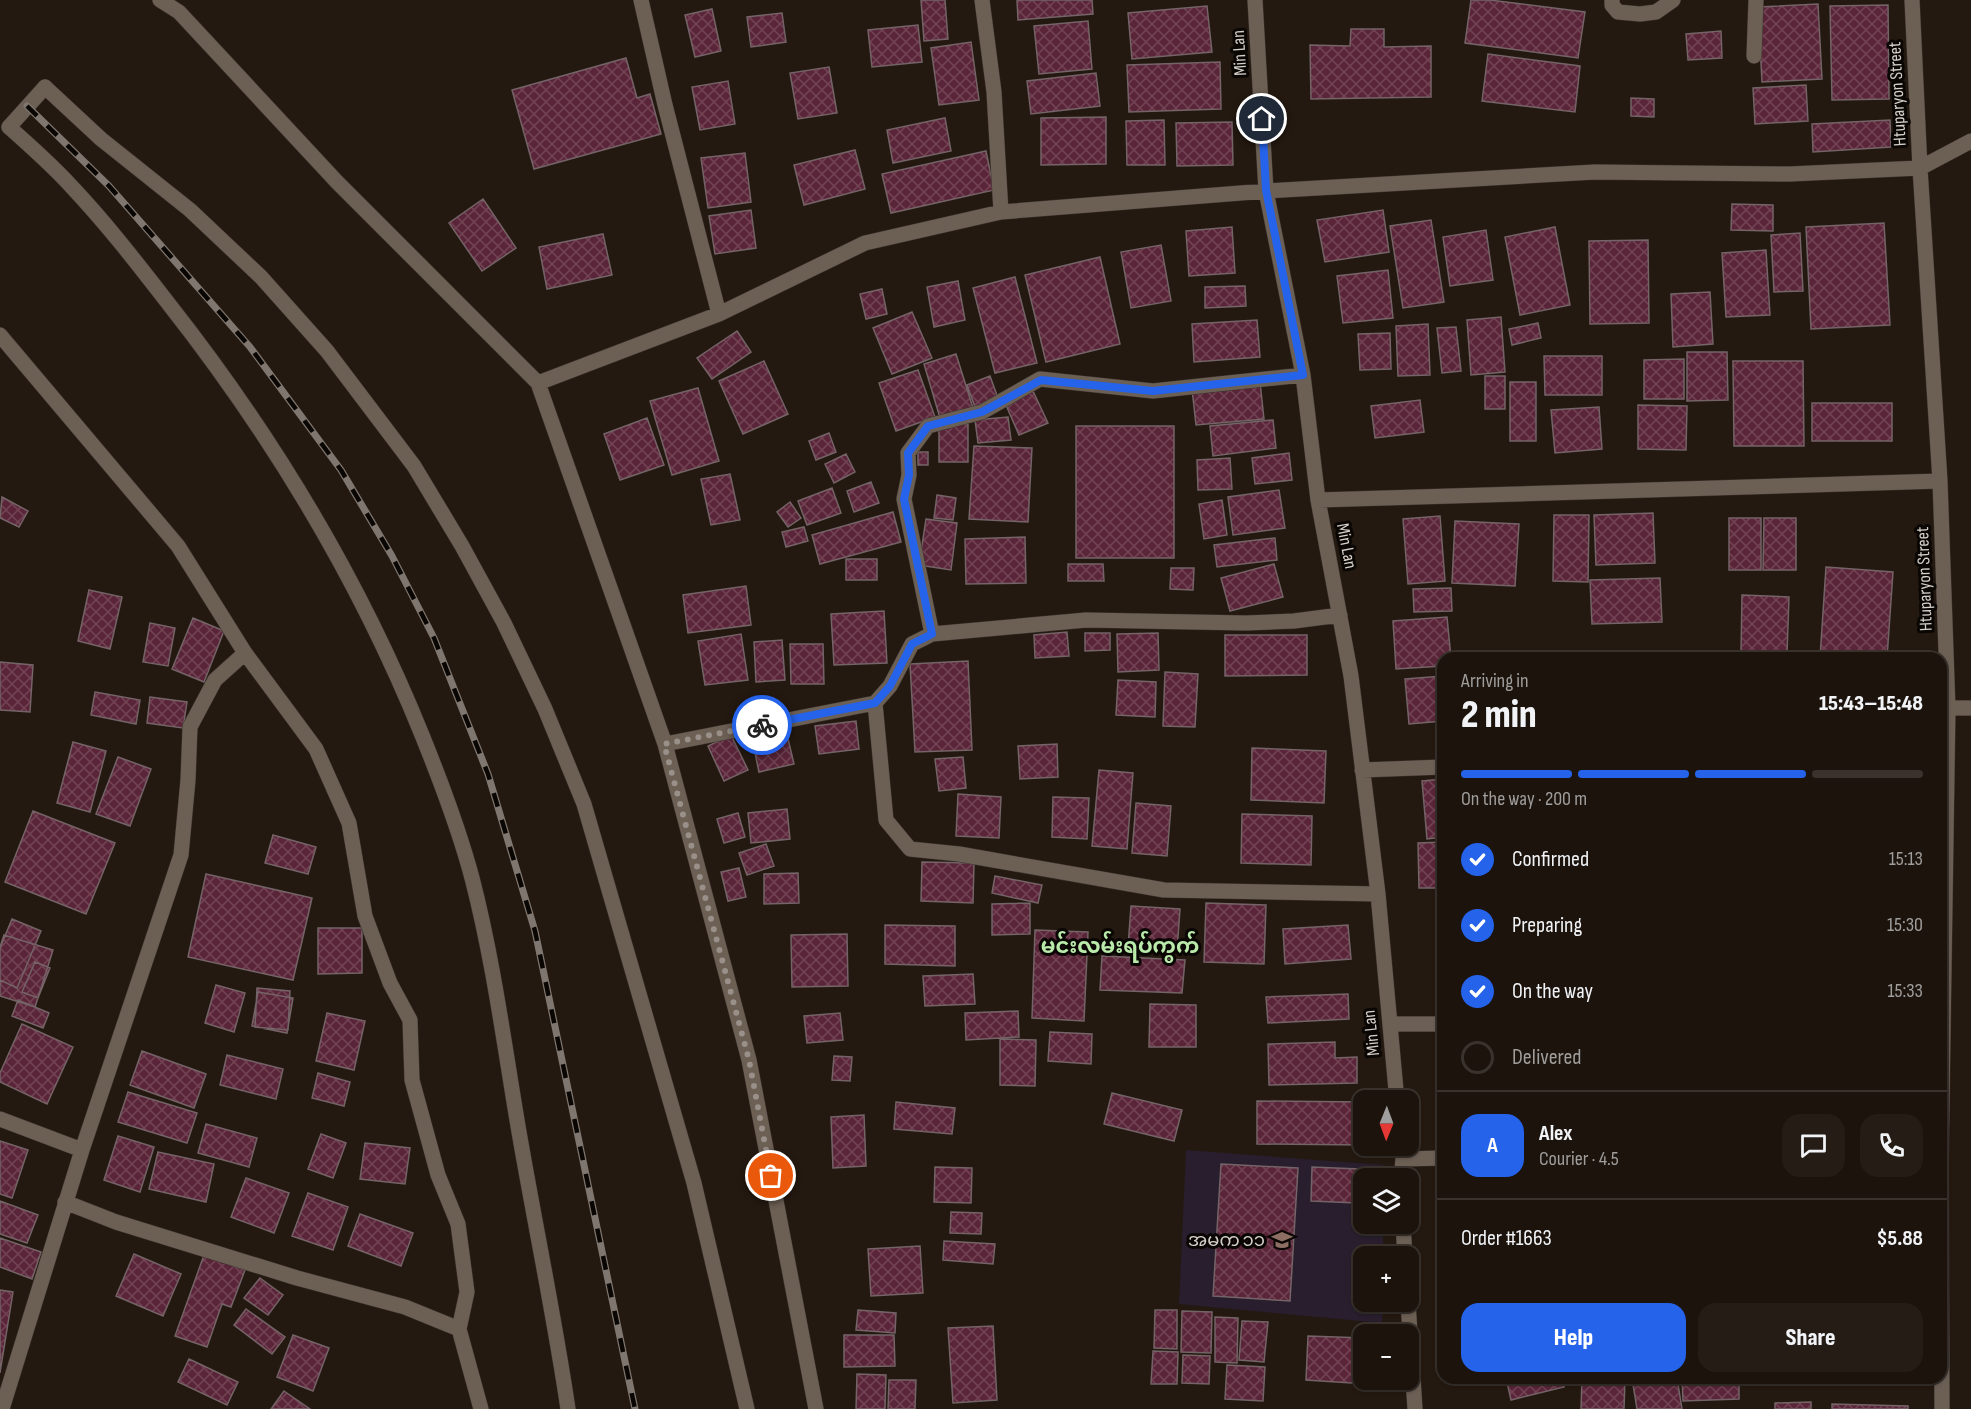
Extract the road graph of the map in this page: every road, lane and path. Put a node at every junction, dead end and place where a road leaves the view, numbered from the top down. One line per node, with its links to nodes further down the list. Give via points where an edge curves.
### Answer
1 (160, 0): 17 (street, via 179,12 337,182)
2 (641, 0): 14 (street)
3 (982, 0): 13 (street, via 994,92)
4 (1255, 0): 12 (street, Min Lan)
5 (1612, 0): 6 (street, via 1618,12 1640,14 1656,12)
6 (1673, 0)
7 (1756, 0): 9 (street)
8 (1912, 0): 11 (street, Htuparyon Street)
9 (1754, 56)
10 (1971, 141): 11 (street)
11 (1920, 168): 12 (street, via 1791,174 1595,172); 18 (street, Htuparyon Street)
12 (1266, 190): 13 (street); 16 (street, Min Lan)
13 (1001, 212): 14 (street, via 865,243)
14 (719, 314): 17 (street)
15 (0, 335): 23 (street, via 178,546)
16 (1303, 375): 19 (street, Min Lan); 21 (street, via 1153,391 1041,380 982,412 928,426 908,453 904,499)
17 (538, 383): 27 (street)
18 (1940, 481): 19 (street); 22 (street, Htuparyon Street)
19 (1318, 500): 20 (street, Min Lan)
20 (1340, 615): 21 (street, via 1246,623 1086,620); 29 (street, Min Lan)
21 (932, 634): 24 (street, via 912,644 890,686)
22 (1944, 652)
23 (245, 653): 35 (street, via 215,680 190,727 182,855); 40 (street, via 316,749 349,823 365,916 390,983 410,1020 412,1080 438,1175 458,1224 467,1292)
24 (875, 703): 27 (street); 30 (street, via 886,820 910,849 959,854 1164,891)
25 (1971, 708): 26 (street)
26 (1947, 717)
27 (664, 744): 46 (street, via 749,1060)
28 (1437, 767): 29 (street)
29 (1362, 770): 30 (street, Min Lan)
30 (1378, 894): 31 (street, Min Lan)
31 (1390, 1024): 32 (street); 33 (street, Min Lan)
32 (1437, 1024)
33 (1396, 1090)
34 (0, 1119): 35 (street)
35 (82, 1150): 38 (street)
36 (1419, 1155): 37 (street)
37 (1437, 1157)
38 (66, 1202): 40 (street, via 116,1222 405,1307); 42 (street)
39 (1409, 1312): 47 (street)
40 (459, 1329): 43 (street)
41 (1942, 1384): 48 (street, Htuparyon Street)
42 (2, 1409)
43 (481, 1409)
44 (568, 1409): 45 (street, via 491,961 472,877 443,786 403,687 358,595 314,514 246,408 134,260 71,186 9,126 45,87 101,139 190,210 261,278 327,351 414,466 504,623 584,804 694,1183)
45 (747, 1409)
46 (816, 1409)
47 (1415, 1409)
48 (1942, 1409)

